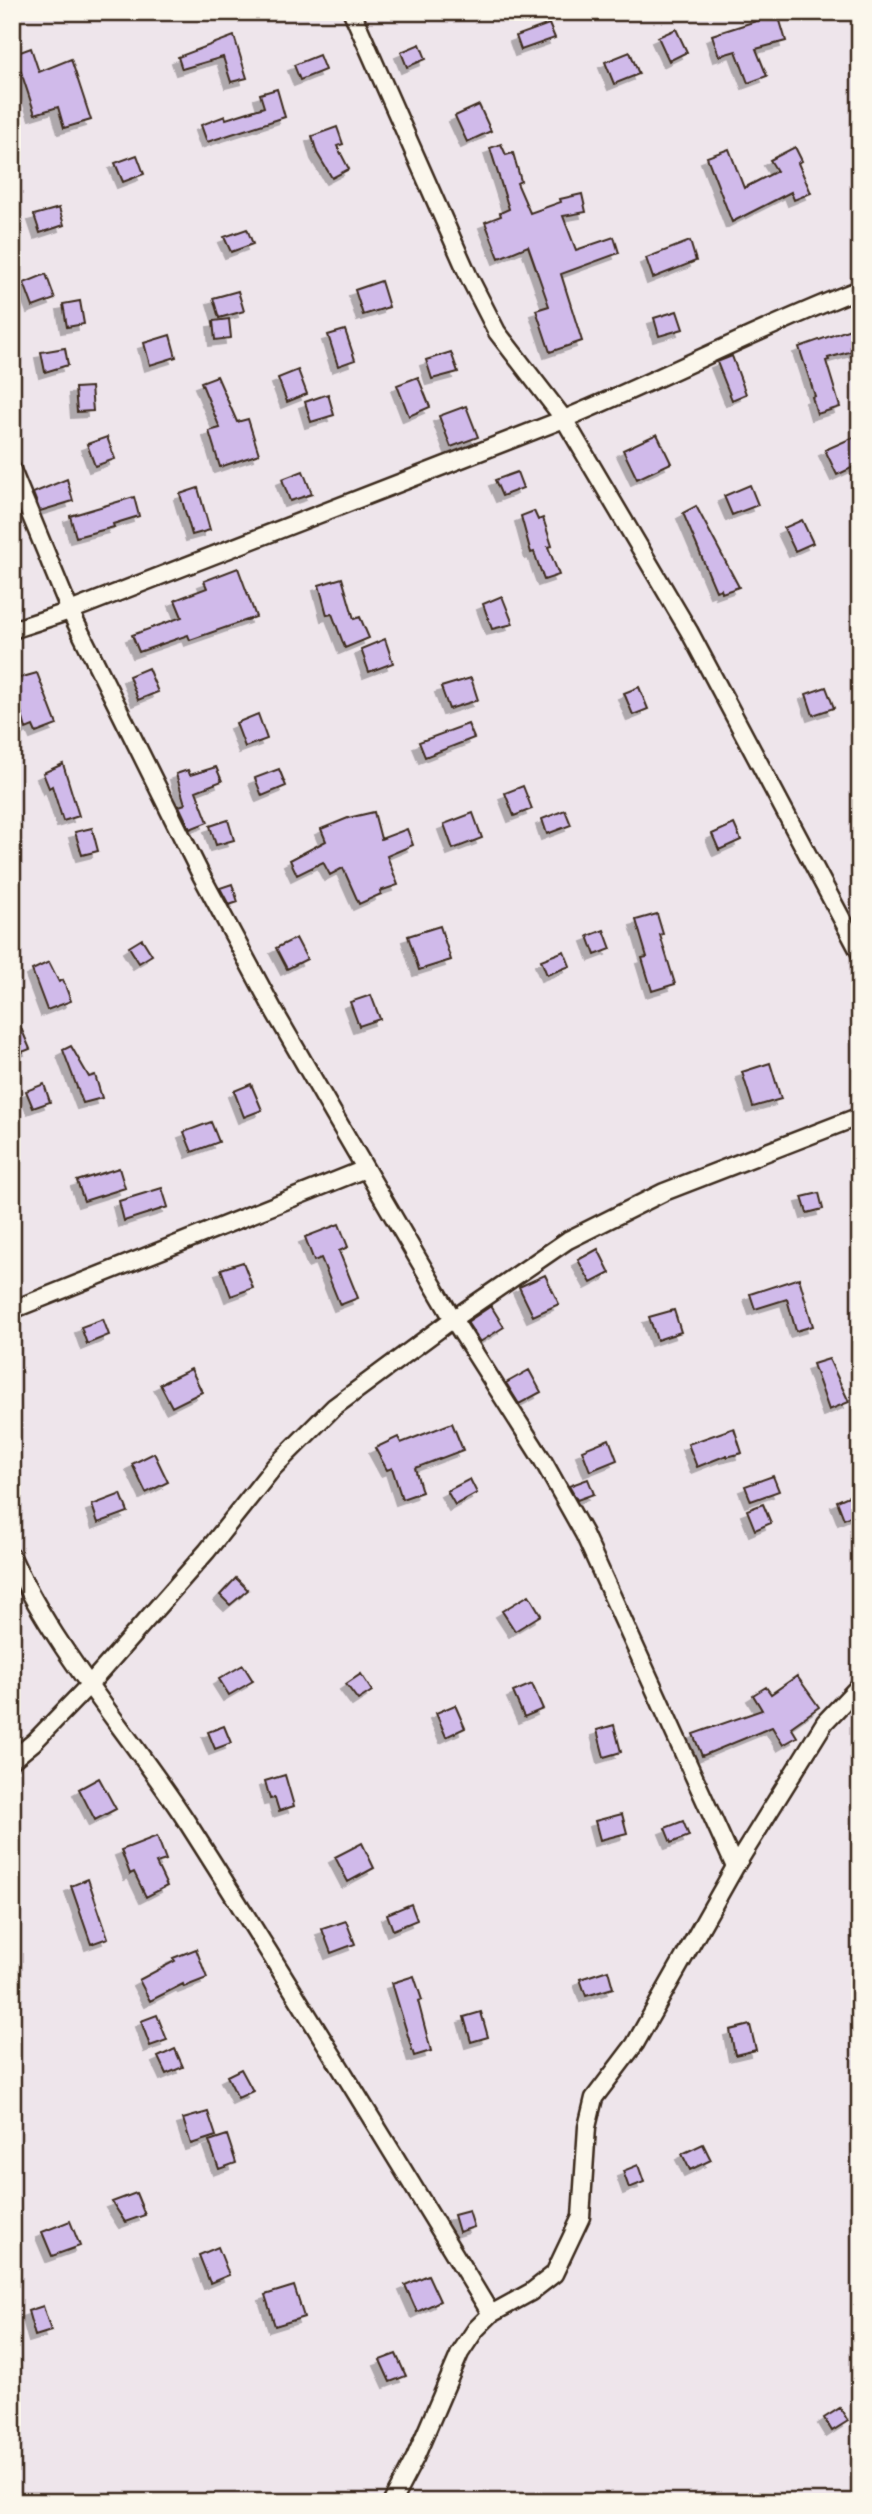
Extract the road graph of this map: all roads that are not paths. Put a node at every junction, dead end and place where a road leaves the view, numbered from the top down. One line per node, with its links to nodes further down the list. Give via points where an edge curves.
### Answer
1 (352, 12): 3 (street, via 497,332)
2 (860, 289): 3 (street, via 789,316)
3 (564, 419): 5 (street); 7 (street, via 688,631)
4 (12, 470): 5 (street)
5 (70, 611): 6 (street); 9 (street, via 207,887)
6 (12, 629)
7 (860, 953)
8 (860, 1116): 11 (street, via 664,1192 568,1240)
9 (365, 1169): 10 (street); 11 (street)
10 (12, 1310)
11 (453, 1319): 13 (street, via 334,1407 274,1467); 16 (street, via 584,1534)
12 (12, 1556): 13 (street)
13 (89, 1685): 15 (street); 17 (street, via 185,1820)
14 (860, 1685): 16 (street, via 825,1721)
15 (12, 1760)
16 (735, 1867): 17 (street, via 635,2043 594,2098 587,2127 581,2217 554,2274)
17 (491, 2314): 18 (street, via 460,2353)
18 (392, 2502)

